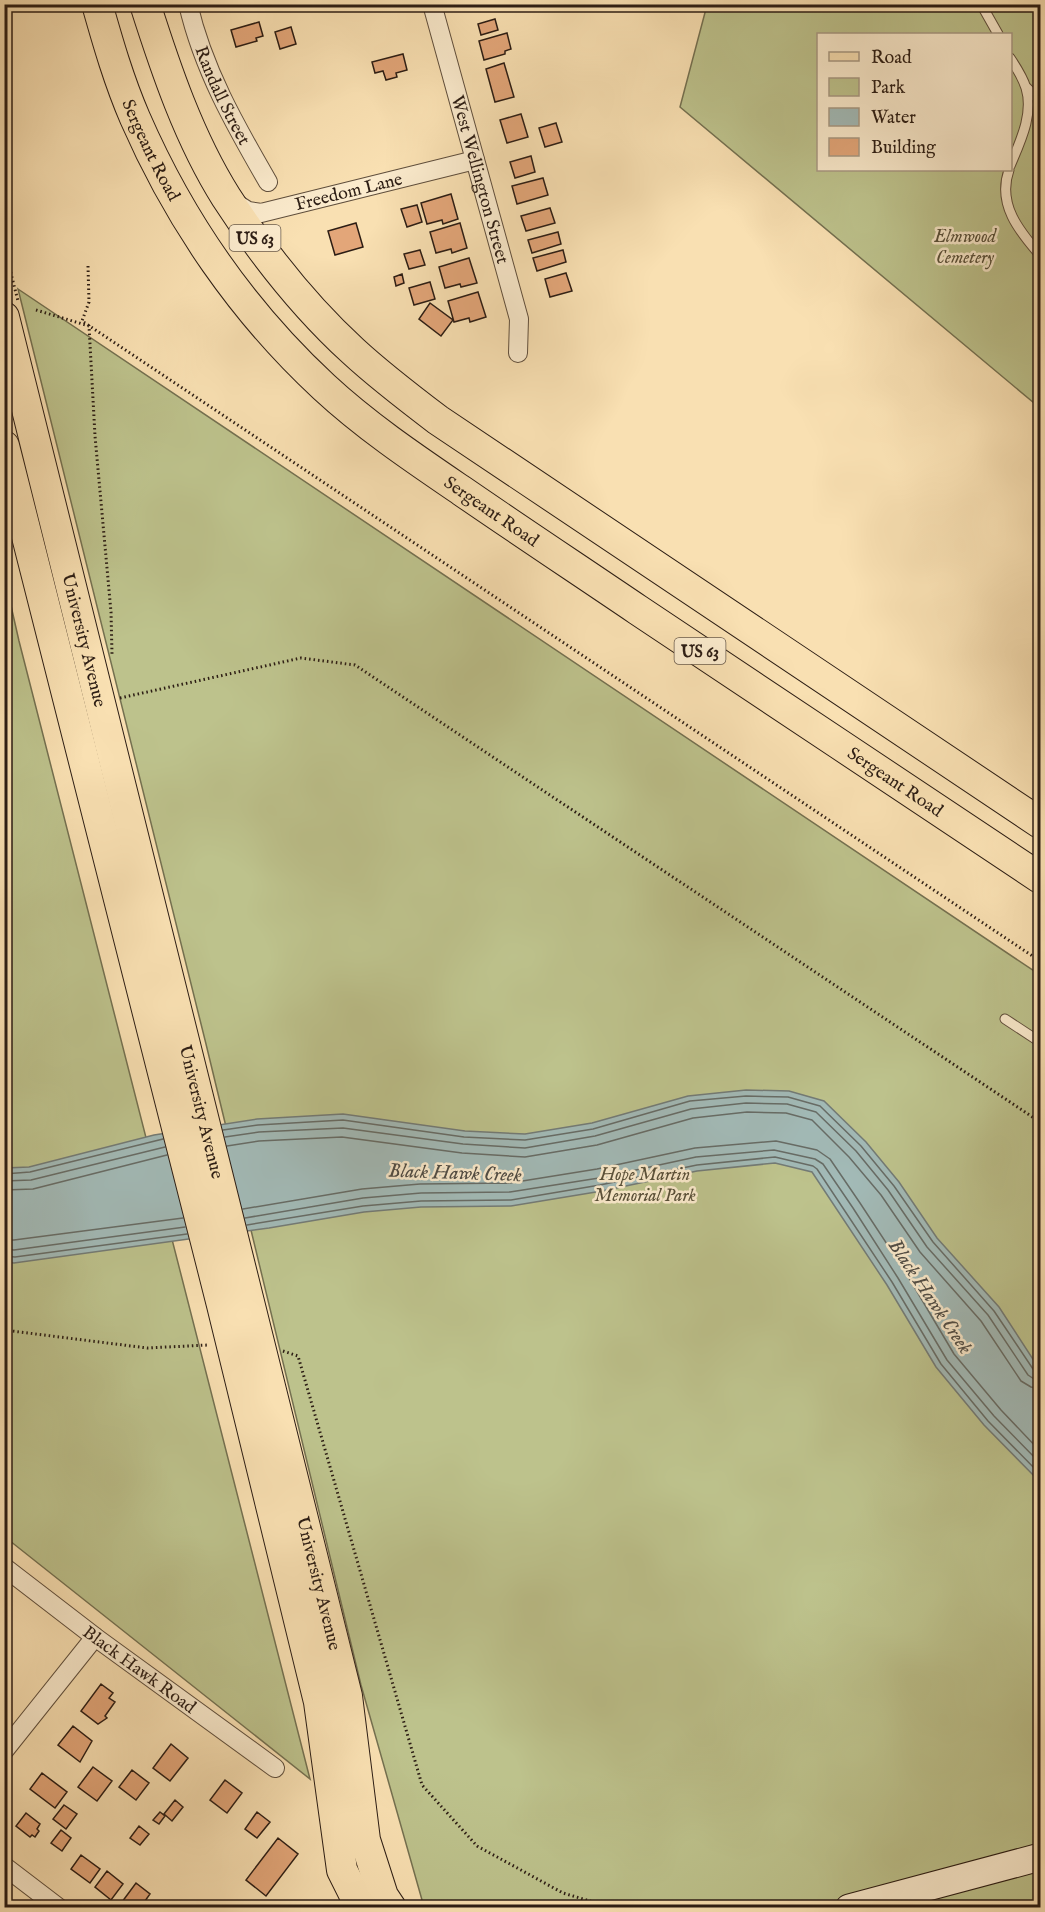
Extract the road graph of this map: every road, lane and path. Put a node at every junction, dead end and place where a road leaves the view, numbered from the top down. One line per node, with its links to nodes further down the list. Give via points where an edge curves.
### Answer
1 (97, 4): 25 (main road, Sergeant Road / US 63, via 135,117 192,227 226,278 325,389 487,508)
2 (145, 4): 14 (main road, US 63, via 178,99)
3 (188, 4): 13 (street, Randall Street, via 211,77)
4 (432, 4): 10 (street, West Wellington Street)
5 (981, 4): 6 (lane)
6 (997, 33)
7 (1012, 60): 8 (lane)
8 (1026, 87): 9 (lane); 11 (lane, via 1026,123)
9 (1041, 101)
10 (475, 160): 14 (street, Freedom Lane, via 261,213 248,211); 20 (street, West Wellington Street, via 519,319)
11 (1012, 162)
12 (1009, 171): 15 (lane, via 1005,191 1007,207 1023,236)
13 (268, 182)
14 (226, 196): 24 (main road, US 63, via 320,318 392,385 438,420)
15 (1041, 255)
16 (88, 266): 19 (path, via 89,302 82,321)
17 (36, 310): 19 (path)
18 (4, 317): 30 (main road, University Avenue, via 192,1070)
19 (89, 326): 22 (path); 26 (path)
20 (518, 353)
21 (4, 446): 30 (main road, University Avenue, via 163,1079)
22 (112, 656)
23 (114, 699): 29 (path, via 301,658 355,665)
24 (1041, 823)
25 (1041, 878)
26 (1041, 961)
27 (1005, 1019): 28 (lane)
28 (1041, 1042)
29 (1041, 1122)
30 (235, 1302): 38 (main road, University Avenue, via 319,1702 342,1870); 39 (main road, University Avenue, via 347,1696 365,1840 383,1896)
31 (4, 1567): 32 (street, Black Hawk Road)
32 (95, 1637): 33 (street); 34 (street, Black Hawk Road)
33 (4, 1750)
34 (275, 1768)
35 (1041, 1857): 40 (main road)
36 (4, 1866): 37 (street)
37 (58, 1908)
38 (361, 1908)
39 (391, 1908)
40 (849, 1908)

